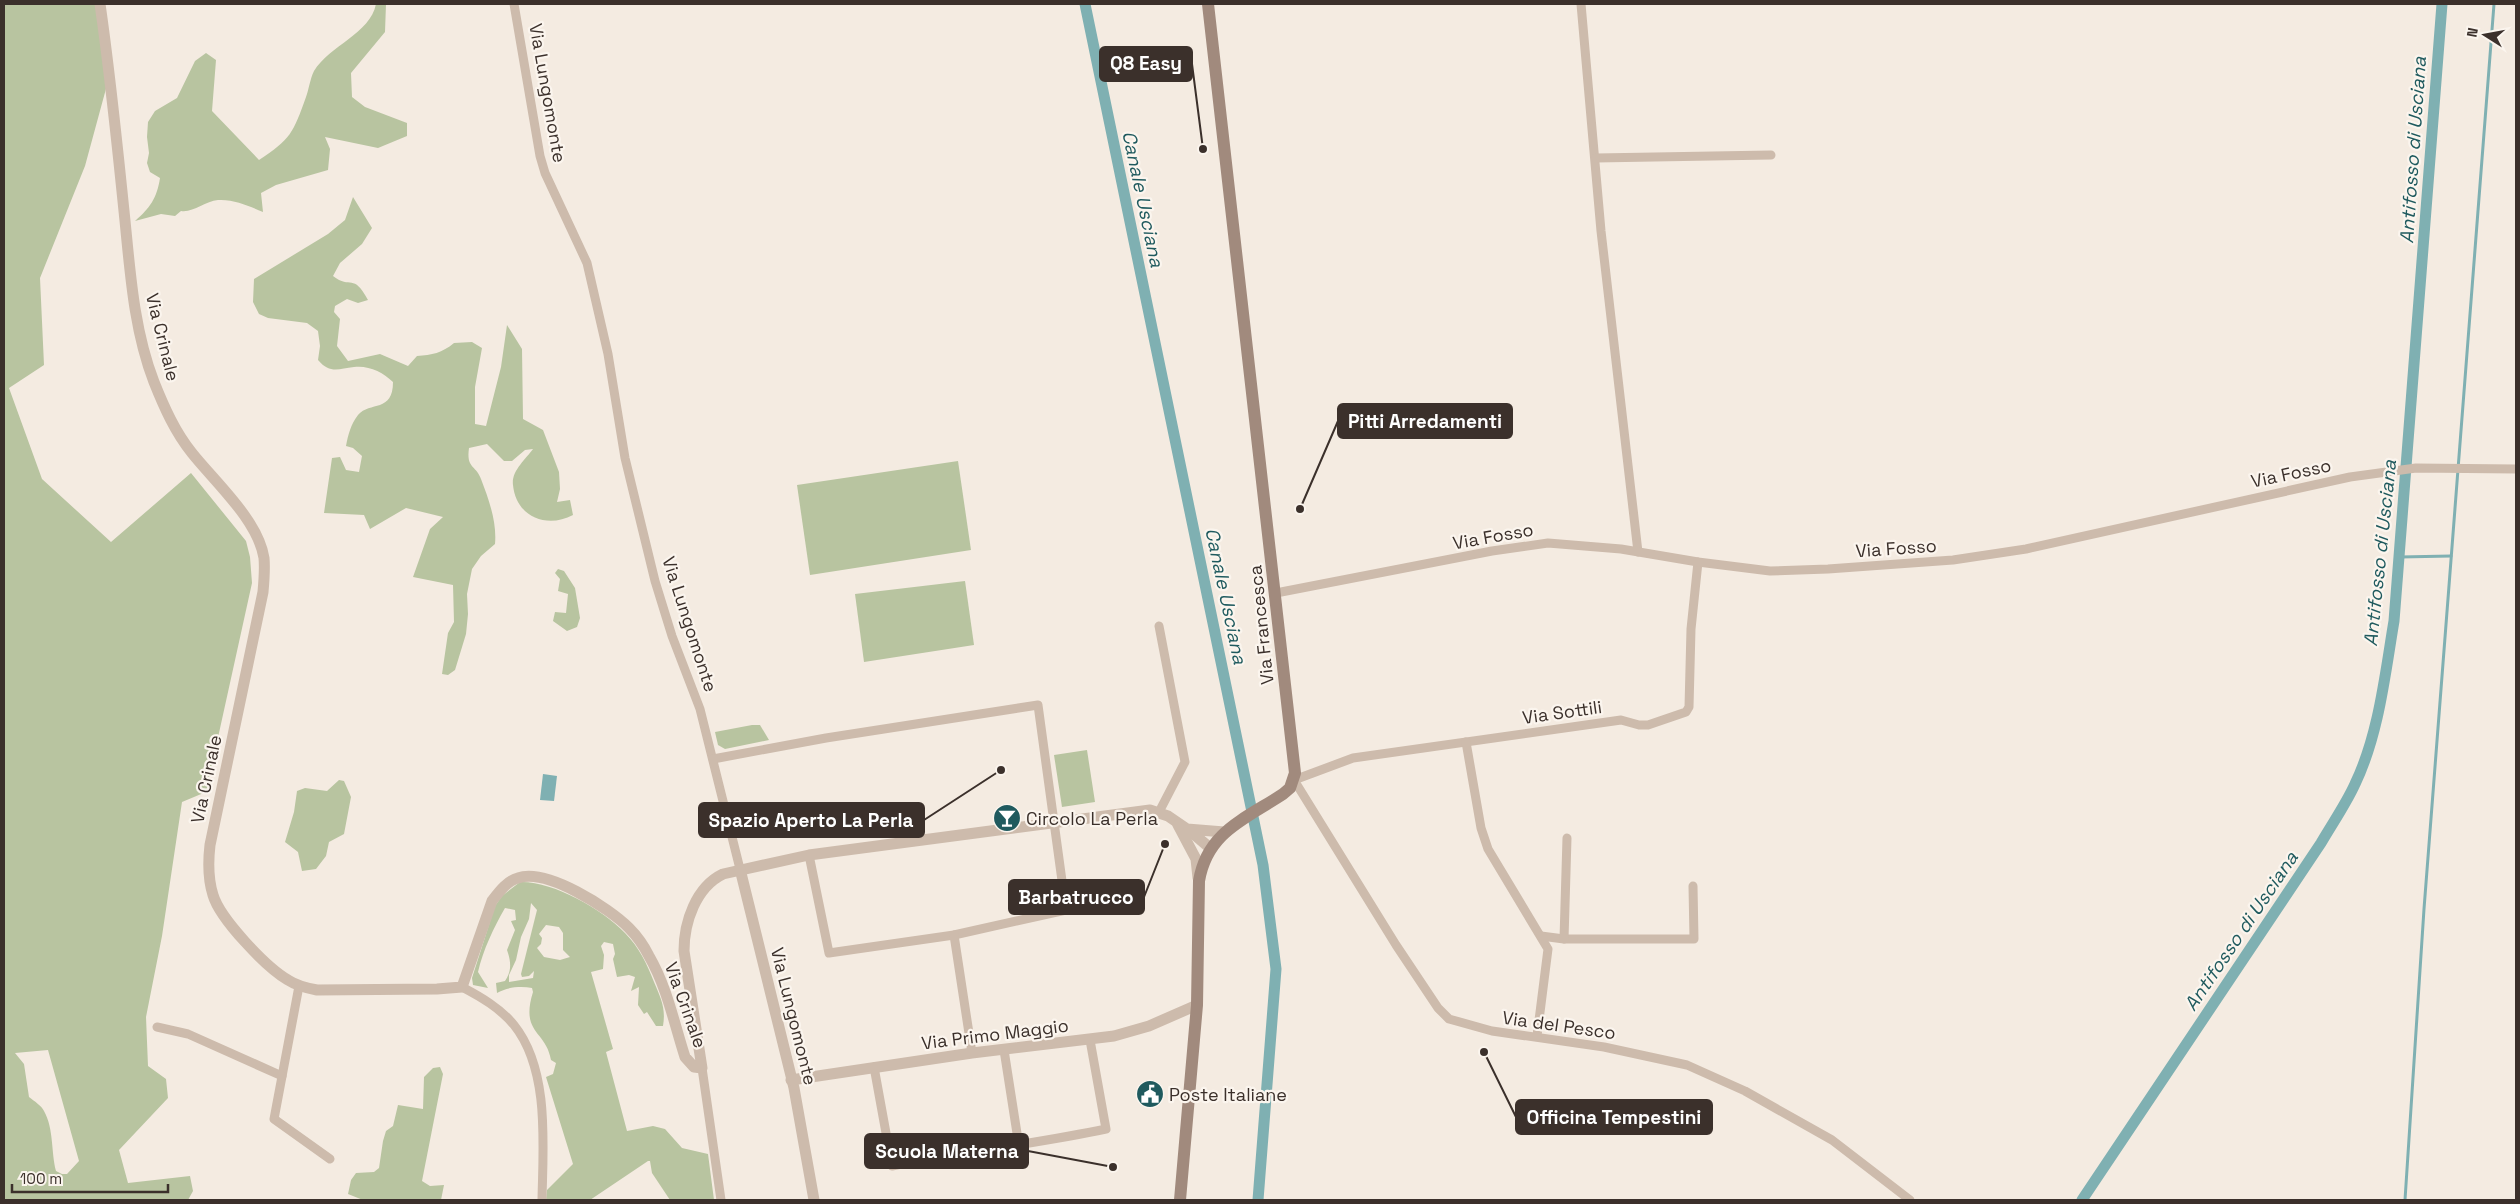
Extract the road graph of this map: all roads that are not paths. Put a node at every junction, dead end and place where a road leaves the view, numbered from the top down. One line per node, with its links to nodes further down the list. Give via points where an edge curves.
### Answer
1 (100, 4): 28 (street, Via Crinale, via 131,277 146,359 162,402 181,437 242,513 264,556 263,592 210,845 210,883 219,909 229,923 276,971)
2 (514, 4): 13 (street, Via Lungomonte, via 540,156 587,263 625,458 655,582 700,709)
3 (1208, 4): 10 (main road, Via Francesca)
4 (1581, 4): 6 (street)
5 (1771, 155): 6 (street)
6 (1596, 158): 8 (street, via 1601,231)
7 (2516, 469): 9 (street, Via Fosso, via 2416,468 2350,477 2026,549 1953,560 1770,571)
8 (1638, 552): 9 (street, Via Fosso); 10 (street, Via Fosso, via 1548,543)
9 (1698, 562): 12 (street, Via Sottili, via 1691,629 1689,707 1686,712 1648,725 1639,726 1620,720)
10 (1276, 593): 14 (main road, Via Francesca, via 1295,761)
11 (1160, 626): 15 (street, via 1185,762)
12 (1466, 742): 14 (street, Via Sottili, via 1353,758); 26 (street, via 1481,828 1488,849)
13 (714, 759): 16 (street, via 1038,705); 22 (street, Via Lungomonte)
14 (1294, 780): 18 (main road, via 1283,794); 32 (street, Via del Pesco, via 1438,1008 1449,1019 1473,1028)
15 (1159, 812): 16 (street, via 1150,810); 17 (street)
16 (1054, 822): 21 (street); 25 (street, via 1066,910)
17 (1184, 831): 18 (street); 20 (street, via 1204,841); 23 (street, via 1196,859)
18 (1224, 832): 20 (main road)
19 (1567, 838): 27 (street)
20 (1210, 848): 23 (main road)
21 (809, 855): 22 (street); 25 (street, via 829,953)
22 (740, 869): 37 (street, via 716,878 706,886 685,932 684,952); 39 (street, Via Lungomonte)
23 (1199, 882): 30 (main road)
24 (1693, 886): 27 (street, via 1694,938)
25 (954, 935): 35 (street)
26 (1541, 936): 27 (street); 32 (street, via 1548,949)
27 (1564, 939)
28 (299, 986): 29 (street, Via Crinale, via 317,990); 38 (street)
29 (462, 987): 37 (street, Via Crinale, via 492,900 516,878 529,876 550,880 610,912 639,940 660,980 685,1057 694,1067); 42 (street, via 502,1012 524,1039 532,1059 541,1094)
30 (1197, 1005): 33 (street, Via Primo Maggio, via 1132,1032); 45 (main road)
31 (157, 1027): 38 (street, via 188,1034)
32 (1537, 1036): 46 (street, Via del Pesco, via 1604,1046 1687,1065 1745,1091 1832,1140)
33 (1090, 1040): 34 (street, Via Primo Maggio); 40 (street, via 1106,1129)
34 (1004, 1050): 35 (street, Via Primo Maggio); 40 (street)
35 (972, 1053): 36 (street, Via Primo Maggio)
36 (874, 1067): 39 (street, Via Primo Maggio); 40 (street, via 892,1166)
37 (702, 1068): 43 (street)
38 (282, 1076): 41 (street, via 274,1119)
39 (792, 1084): 44 (street, Via Lungomonte)
40 (1019, 1146)
41 (330, 1159)
42 (542, 1200)
43 (721, 1200)
44 (814, 1200)
45 (1180, 1200)
46 (1910, 1200)

